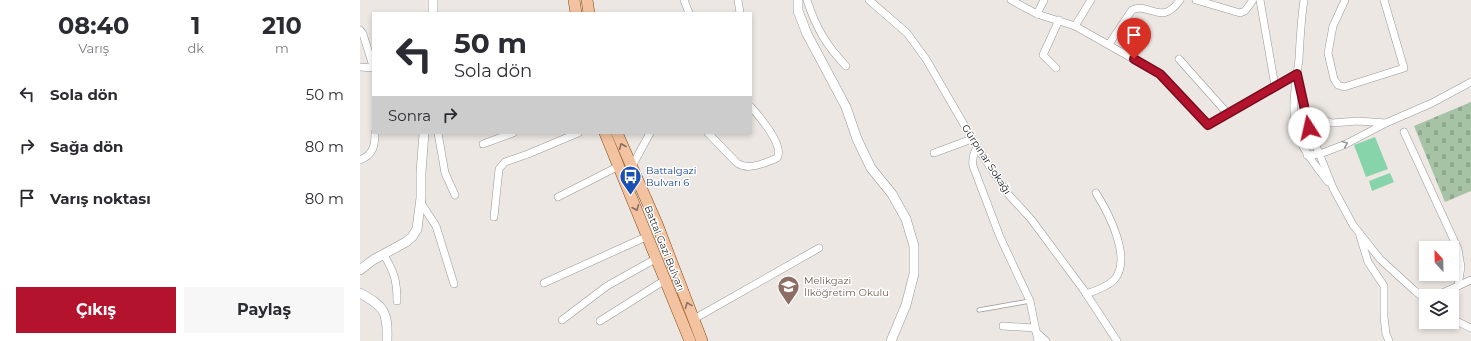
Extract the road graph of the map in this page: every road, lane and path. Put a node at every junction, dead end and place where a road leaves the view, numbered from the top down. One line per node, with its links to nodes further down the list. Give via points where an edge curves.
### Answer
1 (574, 0): 18 (main road)
2 (587, 0): 19 (main road)
3 (684, 0): 20 (street)
4 (738, 0): 21 (street)
5 (798, 0): 93 (street, via 798,11 807,34 846,107 871,168 892,194 906,219 914,246 914,274 906,305)
6 (807, 0): 30 (street, via 816,26 830,49)
7 (869, 0): 50 (street, Gürpınar Sokağı, via 907,33 926,58)
8 (1011, 0): 22 (street)
9 (1044, 0): 22 (street)
10 (1091, 0): 24 (street)
11 (1180, 0): 26 (street, via 1170,11 1164,13 1139,8 1132,10)
12 (1196, 0): 13 (street, via 1242,13)
13 (1253, 0)
14 (1260, 0): 35 (street)
15 (1304, 0): 33 (street)
16 (1345, 0): 17 (street, via 1333,26 1328,53 1334,79 1344,87 1404,68)
17 (1384, 0)
18 (576, 12)
19 (589, 12)
20 (689, 12)
21 (740, 12)
22 (1037, 14): 23 (street)
23 (1059, 20): 24 (street); 32 (street, via 1042,55)
24 (1075, 26): 26 (street)
25 (360, 30): 28 (street)
26 (1109, 44): 38 (street, via 1160,74 1208,125)
27 (1180, 59): 38 (street)
28 (372, 63)
29 (372, 66): 31 (street)
30 (846, 66)
31 (360, 67)
32 (1056, 68)
33 (1297, 74): 35 (street); 37 (street); 55 (street, via 1294,116 1298,137)
34 (1471, 82): 39 (street)
35 (1276, 86): 38 (street)
36 (752, 107): 49 (street, via 772,135 779,152 777,158 749,167 742,166)
37 (1306, 110): 39 (street, via 1332,123); 54 (street, via 1309,128)
38 (1228, 114)
39 (1386, 123): 54 (street, one-way to 39, via 1346,144)
40 (1404, 132): 75 (street, via 1458,249 1461,267)
41 (375, 134): 56 (street, via 372,151)
42 (424, 134): 63 (street)
43 (438, 134): 61 (street, via 445,173)
44 (510, 134): 51 (street)
45 (576, 134): 64 (street, via 502,164 499,169)
46 (605, 134): 57 (main road, Battal Gazi Bulvarı)
47 (617, 134): 58 (main road, Battal Gazi Bulvarı, one-way to 47)
48 (649, 134): 58 (street)
49 (709, 134)
50 (972, 138): 52 (street, Gürpınar Sokağı); 53 (street)
51 (483, 144)
52 (977, 148): 78 (street, Gürpınar Sokağı, via 1008,194 1031,219); 81 (street, via 972,160 973,166 1000,237)
53 (934, 154)
54 (1320, 154): 55 (street); 59 (street)
55 (1307, 155): 59 (street)
56 (360, 160)
57 (618, 166): 62 (street); 66 (main road, Battal Gazi Bulvarı, one-way to 66)
58 (632, 168): 84 (main road, Battal Gazi Bulvarı, one-way to 58)
59 (1333, 188): 65 (street)
60 (1096, 193): 78 (street, via 1114,227 1120,268 1113,280)
61 (455, 195)
62 (558, 197)
63 (420, 203): 68 (street, via 417,229 412,237); 74 (street, via 436,226)
64 (494, 217)
65 (1358, 232): 79 (street, via 1380,259); 97 (street, via 1368,262 1384,286 1384,317)
66 (648, 236): 69 (main road, Battal Gazi Bulvarı); 73 (street)
67 (819, 248): 84 (street)
68 (384, 254): 70 (street); 80 (street, via 397,284)
69 (657, 258): 71 (main road, Battal Gazi Bulvarı); 83 (street, via 608,286)
70 (360, 270)
71 (665, 280): 85 (street); 91 (main road, Battal Gazi Bulvarı)
72 (1471, 280): 75 (street)
73 (544, 283)
74 (454, 284)
75 (1458, 286): 76 (street)
76 (1451, 289)
77 (360, 293): 90 (street, via 376,302 384,312 387,320)
78 (1086, 294): 96 (street, Gürpınar Sokağı)
79 (1419, 294)
80 (397, 301)
81 (1030, 301): 82 (lane); 89 (street)
82 (979, 310)
83 (562, 320)
84 (694, 320): 92 (main road, Battal Gazi Bulvarı)
85 (600, 321)
86 (1459, 323): 88 (street)
87 (1003, 326): 89 (street)
88 (1471, 328)
89 (1035, 330): 94 (street); 95 (street)
90 (387, 341)
91 (690, 341)
92 (702, 341)
93 (891, 341)
94 (1038, 341)
95 (1046, 341)
96 (1116, 341)
97 (1389, 341)

